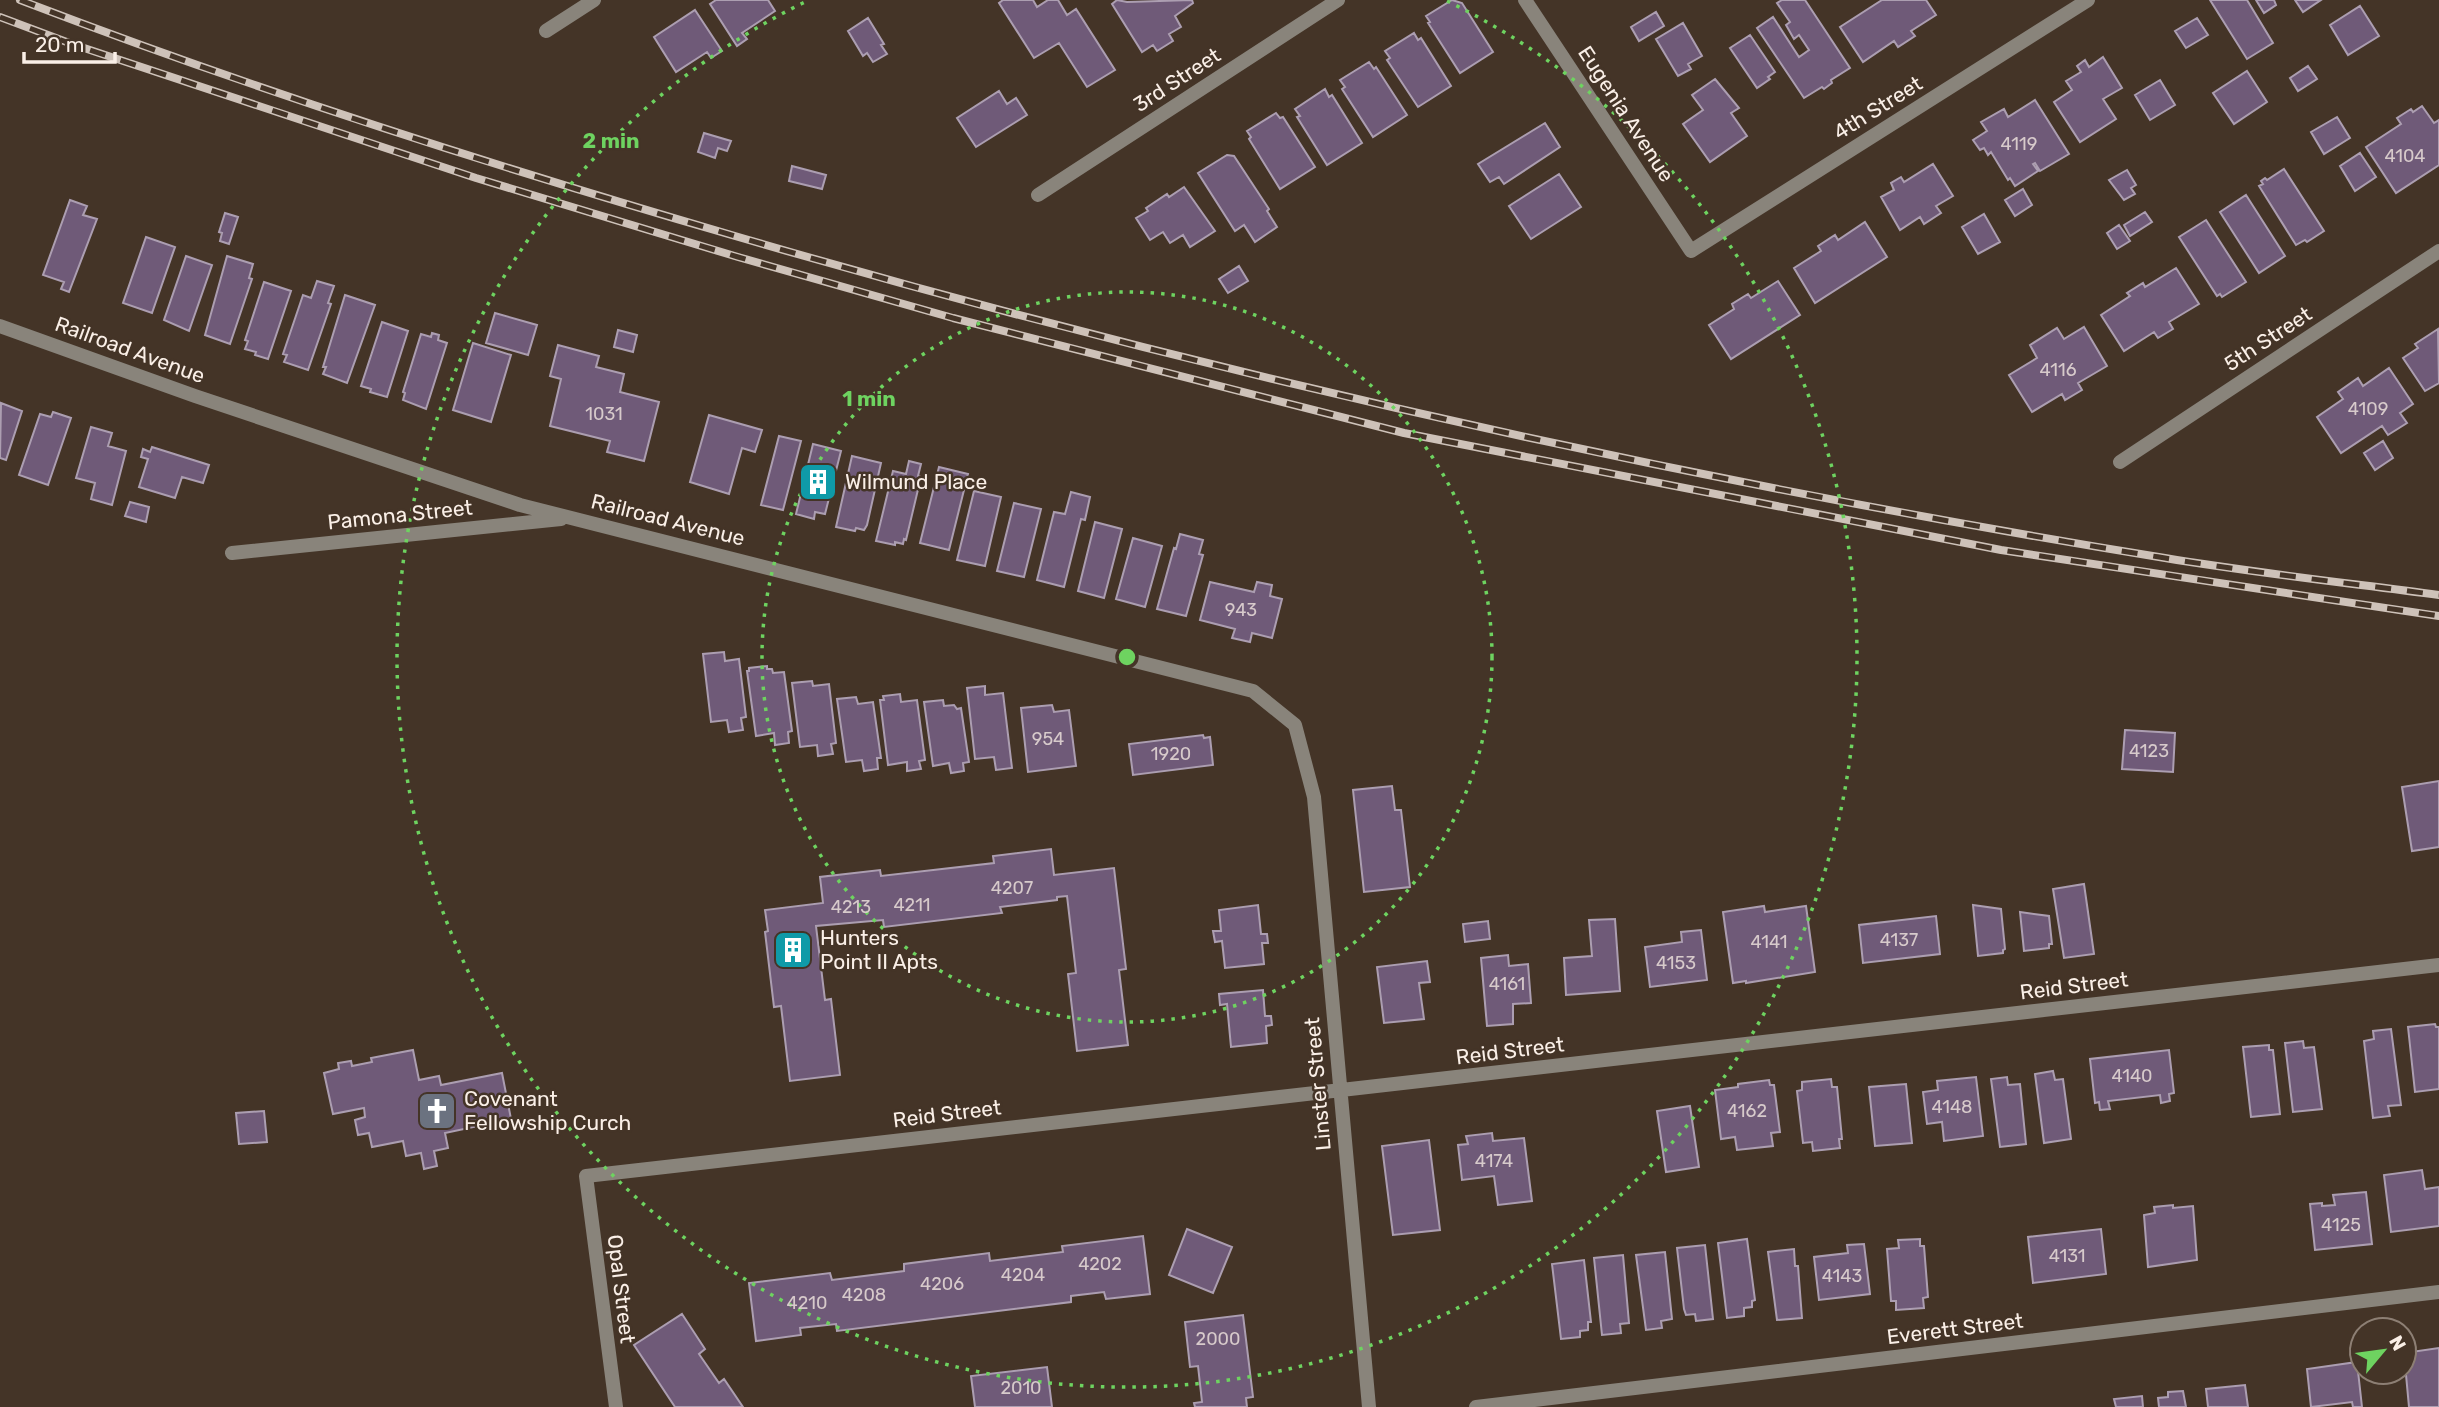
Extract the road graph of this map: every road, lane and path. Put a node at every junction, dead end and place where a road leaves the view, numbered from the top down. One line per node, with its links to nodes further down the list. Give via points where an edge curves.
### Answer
1 (594, 0): 5 (street)
2 (1338, 0): 6 (street, 3rd Street)
3 (1525, 0): 7 (street, Eugenia Avenue)
4 (2088, 0): 7 (street, 4th Street)
5 (546, 31)
6 (1038, 195)
7 (1691, 251)
8 (2439, 251): 10 (street, 5th Street)
9 (0, 326): 11 (street, Railroad Avenue, via 398,466)
10 (2120, 461)
11 (572, 518): 12 (street, Pamona Street); 13 (street, Railroad Avenue, via 1253,691 1294,726)
12 (232, 553)
13 (1304, 758): 15 (street, Linster Street, via 1314,797)
14 (2439, 965): 15 (street, Reid Street)
15 (1340, 1091): 16 (street, Reid Street); 19 (street, Linster Street)
16 (586, 1176): 18 (street, Opal Street)
17 (2439, 1292): 20 (street, Everett Street)
18 (616, 1407)
19 (1369, 1407)
20 (1476, 1407)

